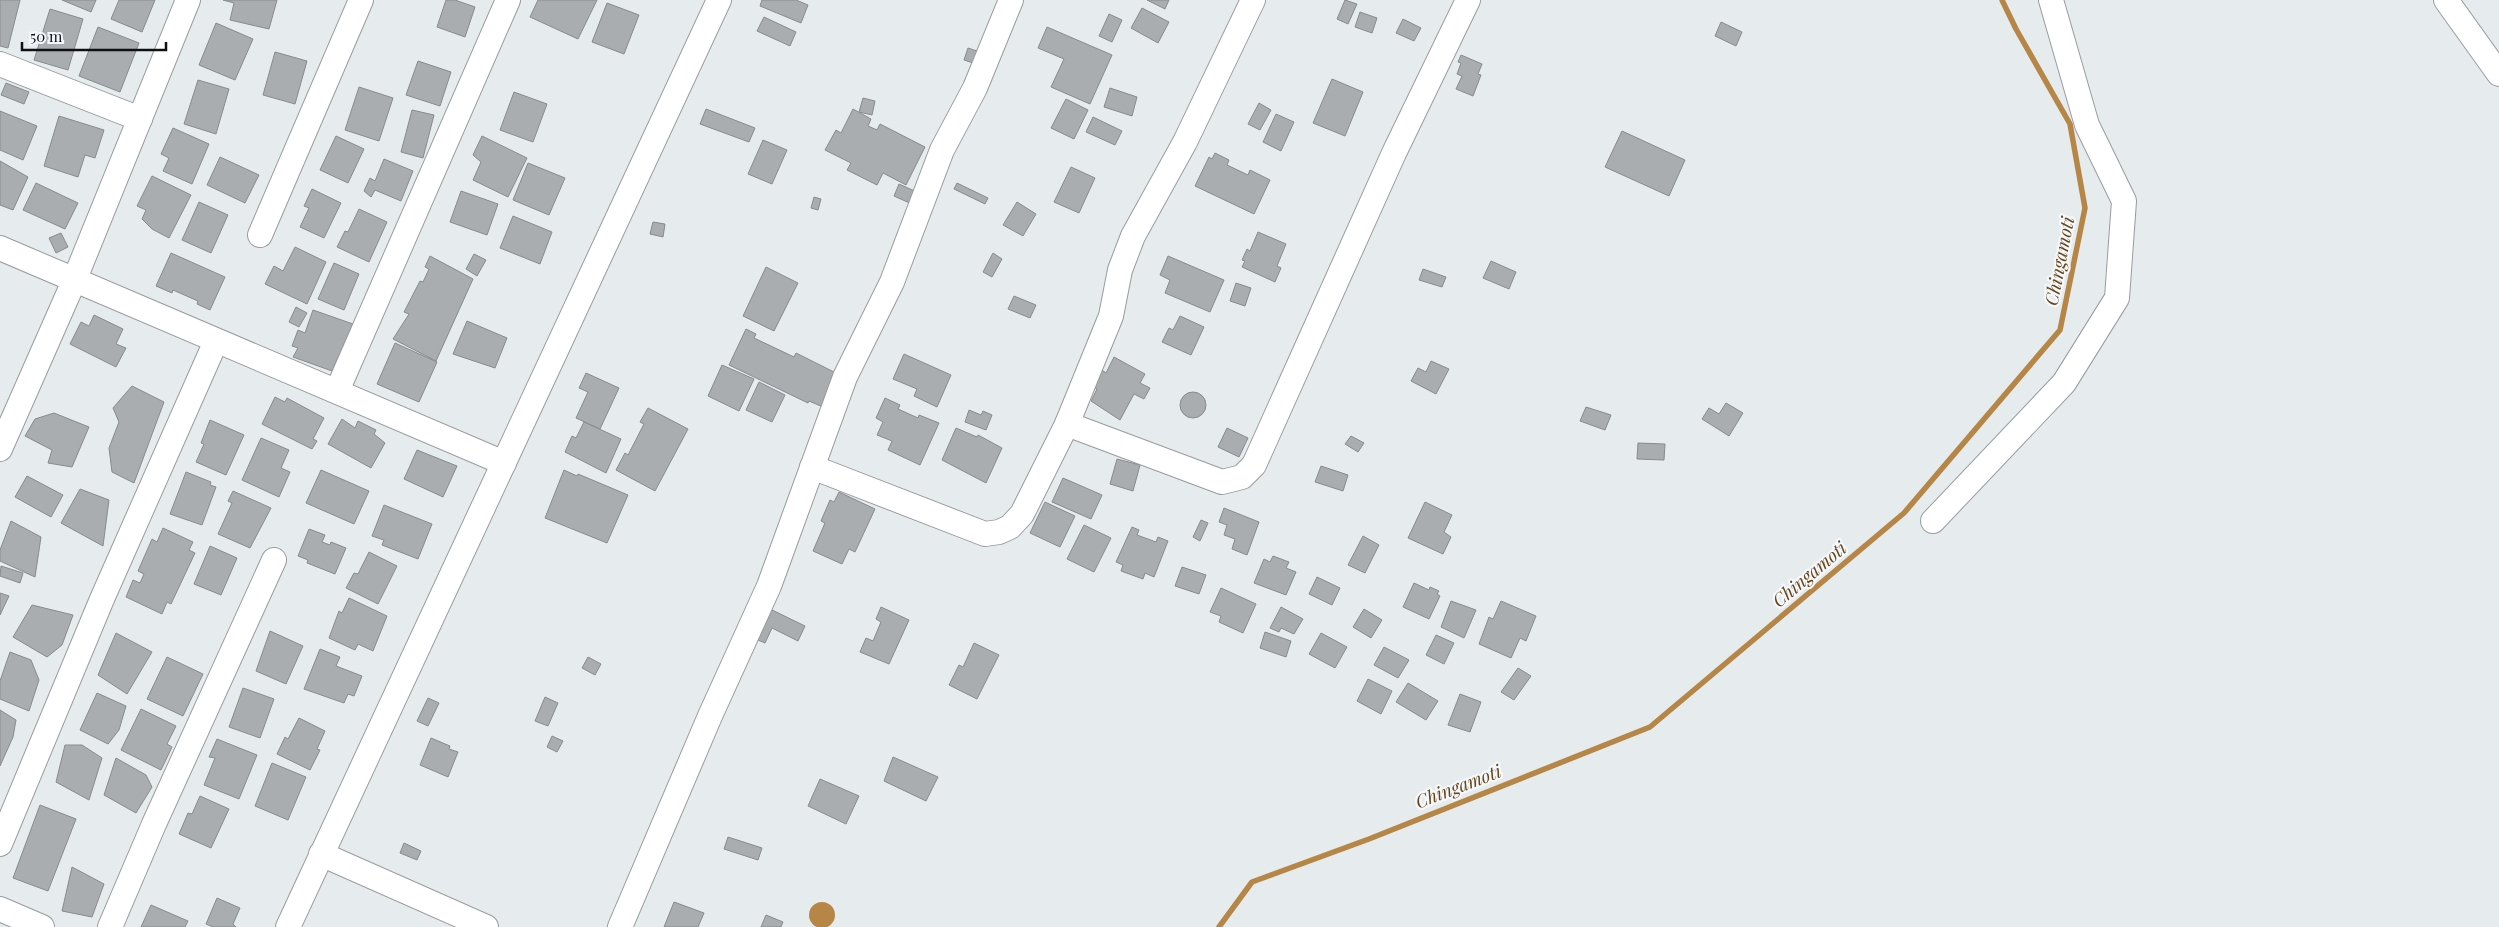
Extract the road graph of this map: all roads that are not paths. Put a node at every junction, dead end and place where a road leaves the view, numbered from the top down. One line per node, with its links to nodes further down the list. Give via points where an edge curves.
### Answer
1 (188, 0): 12 (street)
2 (361, 0): 13 (street)
3 (508, 0): 17 (street)
4 (719, 0): 21 (street)
5 (1011, 0): 22 (street, via 975,88 942,150 892,282 845,377)
6 (1253, 0): 19 (street, via 1185,142 1134,236 1120,270 1111,316)
7 (1468, 0): 19 (street, via 1394,153 1254,465 1242,478 1222,482)
8 (2051, 0): 23 (street, via 2087,125 2124,201 2117,298 2064,383)
9 (2446, 0): 11 (street)
10 (0, 64): 12 (street)
11 (2499, 74)
12 (140, 119): 15 (street)
13 (260, 235)
14 (0, 248): 15 (street)
15 (74, 281): 16 (street); 18 (street)
16 (216, 341): 17 (street); 25 (street, via 102,599)
17 (338, 391): 21 (street)
18 (6, 417): 20 (street)
19 (1066, 424): 22 (street, via 1022,514 1010,527 999,532 985,534)
20 (0, 449)
21 (504, 464): 26 (street)
22 (812, 467): 32 (street, via 769,586)
23 (1933, 521)
24 (274, 560): 29 (street)
25 (0, 844)
26 (322, 854): 30 (street); 31 (street)
27 (0, 909): 28 (street)
28 (42, 927)
29 (110, 927)
30 (288, 927)
31 (486, 927)
32 (620, 927)

